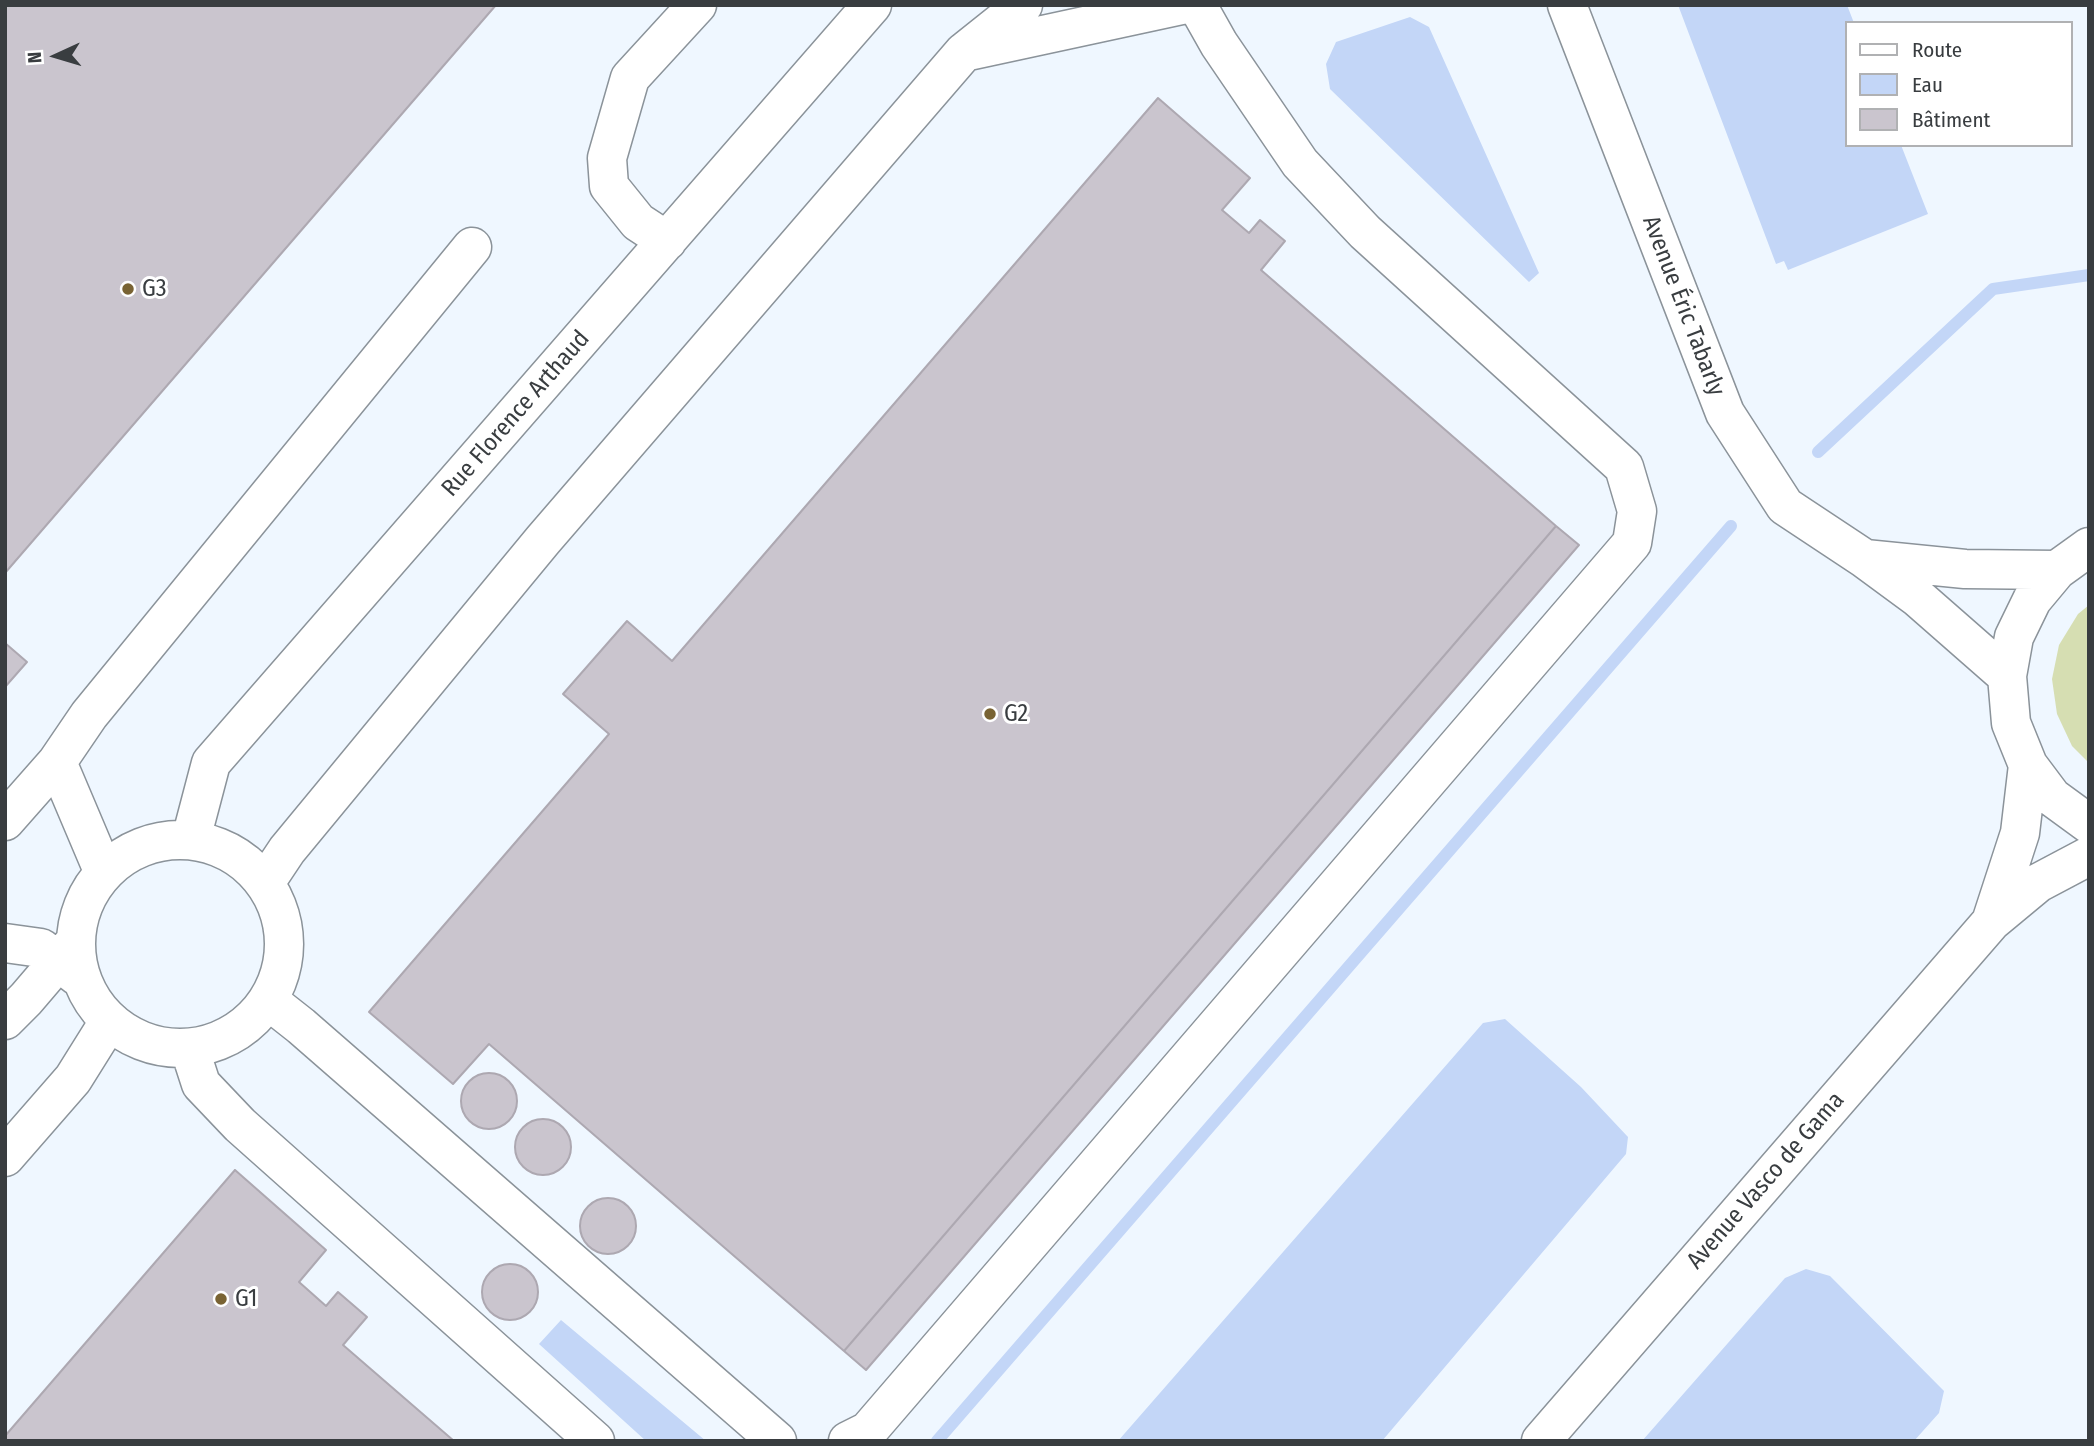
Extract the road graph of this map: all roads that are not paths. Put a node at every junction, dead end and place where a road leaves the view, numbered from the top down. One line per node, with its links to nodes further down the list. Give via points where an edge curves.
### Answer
1 (697, 5): 8 (street, via 630,78 607,158 609,186 638,222)
2 (872, 5): 8 (street, Rue Florence Arthaud)
3 (1023, 5): 7 (street)
4 (1182, 5): 7 (street)
5 (1197, 5): 32 (street, via 1300,163 1366,232 1624,467 1637,511 1632,543 869,1431)
6 (1567, 5): 11 (street, Avenue Éric Tabarly, via 1725,413 1784,506)
7 (964, 52): 21 (street, via 534,551 287,849)
8 (667, 241): 18 (street, Rue Florence Arthaud, via 211,763)
9 (472, 247): 14 (street, via 89,715)
10 (2089, 547): 12 (street)
11 (1865, 559): 12 (street, Avenue Éric Tabarly, via 1965,569); 13 (street, Avenue Éric Tabarly, via 1918,598)
12 (2057, 569): 13 (street, via 2032,600 2014,637)
13 (2007, 676): 15 (street, via 2011,723)
14 (57, 762): 16 (street); 20 (street)
15 (2028, 765): 17 (street, via 2052,797); 22 (street, via 2020,833)
16 (5, 821)
17 (2089, 824)
18 (191, 839): 20 (street, via 147,843); 21 (street, via 233,853)
19 (2089, 856): 22 (street, via 2038,883)
20 (104, 873): 24 (street, via 83,901)
21 (265, 883): 25 (street, via 283,923 283,967)
22 (1991, 922): 33 (street, Avenue Vasco de Gama)
23 (5, 943): 24 (street, via 41,948)
24 (71, 961): 26 (street); 27 (street)
25 (268, 1000): 28 (street, via 232,1036); 31 (street)
26 (5, 1020)
27 (108, 1023): 28 (street, via 146,1045); 29 (street, via 74,1079)
28 (190, 1050): 30 (street, via 201,1084 240,1125)
29 (5, 1157)
30 (595, 1441)
31 (777, 1441)
32 (848, 1441)
33 (1541, 1441)

